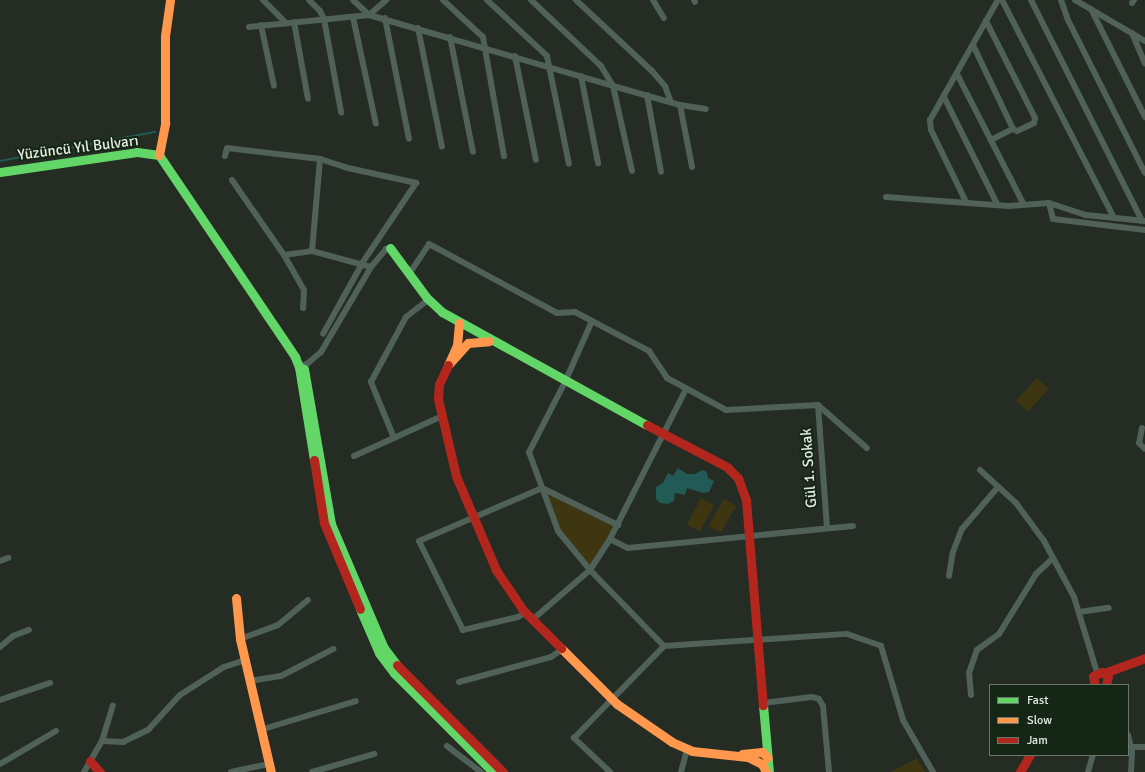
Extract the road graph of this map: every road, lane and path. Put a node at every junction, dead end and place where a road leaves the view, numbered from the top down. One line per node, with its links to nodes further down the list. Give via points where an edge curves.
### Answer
1 (170, 0): 54 (street, via 165,36 165,123)
2 (263, 0): 24 (street)
3 (309, 0): 21 (street)
4 (353, 0): 17 (street)
5 (386, 0): 17 (street)
6 (443, 0): 32 (street, via 483,37)
7 (487, 0): 35 (street, via 547,56)
8 (531, 0): 39 (street, via 601,66)
9 (576, 0): 43 (street, via 652,71 664,86)
10 (653, 0): 20 (street)
11 (998, 0): 22 (street)
12 (1002, 0): 72 (street)
13 (1031, 0): 73 (street)
14 (1061, 0): 65 (street, via 1068,20)
15 (1075, 0): 16 (street)
16 (1091, 9): 28 (street); 47 (street)
17 (369, 15): 18 (street); 19 (street)
18 (353, 16): 21 (street); 48 (street)
19 (385, 18): 27 (street); 50 (street)
20 (664, 18)
21 (324, 19): 23 (street); 46 (street)
22 (986, 21): 31 (street); 49 (street, via 1035,118 1034,123 1017,131)
23 (294, 22): 24 (street); 42 (street)
24 (286, 23): 25 (street)
25 (261, 25): 26 (street); 38 (street)
26 (249, 26)
27 (418, 28): 29 (street); 52 (street)
28 (1132, 33): 30 (street); 34 (street)
29 (450, 37): 32 (street); 53 (street)
30 (1145, 41)
31 (973, 45): 36 (street); 49 (street)
32 (485, 47): 33 (street); 56 (street)
33 (515, 56): 35 (street); 58 (street)
34 (1145, 63)
35 (550, 66): 37 (street); 60 (street)
36 (957, 74): 41 (street); 51 (street)
37 (581, 76): 39 (street); 59 (street)
38 (274, 86)
39 (612, 86): 40 (street); 62 (street)
40 (647, 95): 43 (street); 64 (street)
41 (944, 97): 68 (street, via 930,120 931,130); 71 (street)
42 (308, 99)
43 (670, 100): 44 (street)
44 (680, 105): 45 (street); 61 (street)
45 (706, 109)
46 (341, 112)
47 (1145, 117)
48 (376, 124)
49 (1013, 128): 51 (street)
50 (409, 139)
51 (991, 140): 69 (street)
52 (442, 147)
53 (473, 152)
54 (160, 154): 63 (street, Yüzüncü Yıl Bulvarı, via 121,154); 89 (street, via 249,286)
55 (225, 156): 57 (street, via 227,148)
56 (504, 156)
57 (320, 159): 76 (street); 78 (street, via 416,183)
58 (536, 160)
59 (598, 163)
60 (569, 164)
61 (692, 167)
62 (632, 171)
63 (0, 172)
64 (661, 172)
65 (1145, 172)
66 (232, 180): 77 (street)
67 (886, 197): 68 (street)
68 (966, 202): 71 (street)
69 (1023, 203): 70 (street); 71 (street)
70 (1049, 203): 72 (street, via 1086,215); 74 (street, via 1053,219)
71 (997, 204)
72 (1114, 218): 73 (street)
73 (1144, 221)
74 (1145, 230)
75 (390, 248): 79 (street, via 386,249); 80 (street)
76 (312, 251): 77 (street); 78 (street)
77 (284, 255): 82 (street, via 304,290)
78 (363, 262): 79 (street); 85 (street)
79 (372, 266): 89 (street, via 332,338 317,356)
80 (409, 274): 81 (street); 83 (street, via 429,244 557,313 575,312)
81 (428, 300): 84 (street); 96 (street, via 406,317 370,382)
82 (303, 308)
83 (592, 321): 90 (street); 91 (street, via 649,351 667,378)
84 (463, 325): 86 (street); 87 (street, via 471,337); 88 (street)
85 (323, 334)
86 (492, 341): 87 (street, via 480,340); 90 (street)
87 (466, 344): 88 (street)
88 (448, 366): 93 (street, via 438,391)
89 (299, 367): 130 (street, via 324,524 373,640 387,666)
90 (565, 382): 95 (street); 102 (street, via 529,452)
91 (686, 388): 92 (street, via 726,410); 95 (street)
92 (818, 405): 97 (street); 106 (street, Gül 1. Sokak)
93 (442, 416): 96 (street); 103 (street, via 456,476)
94 (1142, 428): 98 (street, via 1139,439)
95 (664, 434): 104 (street); 107 (street, via 727,467 738,478 746,500)
96 (394, 438): 99 (street)
97 (867, 448)
98 (1145, 448)
99 (354, 456)
100 (980, 470): 101 (street)
101 (998, 487): 110 (street, via 1032,522); 113 (street, via 962,529 953,552)
102 (542, 488): 103 (street); 104 (street); 112 (street, via 558,531)
103 (473, 516): 117 (street, via 496,570); 117 (street, via 419,541 463,630 518,617)
104 (618, 525): 108 (street)
105 (853, 526): 106 (street)
106 (827, 528): 107 (street)
107 (749, 536): 108 (street, via 628,548); 122 (street)
108 (610, 539): 112 (street)
109 (8, 558): 111 (street)
110 (1053, 558): 118 (street); 135 (street, via 1034,577 999,634 977,650 969,673)
111 (0, 561)
112 (590, 570): 119 (street); 123 (street)
113 (949, 576)
114 (236, 598): 121 (street)
115 (308, 600): 121 (street, via 278,625)
116 (1109, 608): 118 (street)
117 (525, 612): 119 (street)
118 (1079, 612): 129 (street)
119 (532, 620): 126 (street)
120 (29, 630): 124 (street, via 13,636)
121 (240, 639): 128 (street)
122 (758, 641): 123 (street); 139 (street); 170 (street, via 847,634 881,646 903,720)
123 (664, 646): 137 (street)
124 (0, 647)
125 (333, 649): 131 (street, via 281,676)
126 (561, 650): 132 (street, via 551,657); 137 (street)
127 (1145, 658): 129 (street)
128 (245, 660): 131 (street); 145 (street, via 224,667 180,695 148,730 123,742)
129 (1101, 678): 134 (street)
130 (407, 680): 164 (street); 165 (street)
131 (249, 681): 141 (street)
132 (458, 682)
133 (50, 683): 136 (street)
134 (1088, 684)
135 (971, 695)
136 (0, 700)
137 (612, 700): 149 (street); 166 (street, via 574,738)
138 (356, 701): 141 (street)
139 (763, 703): 142 (street); 169 (street, via 819,699 822,706)
140 (113, 706): 145 (street)
141 (260, 730): 158 (street)
142 (765, 730): 150 (street, via 760,745); 155 (street)
143 (56, 731): 157 (street)
144 (1129, 739): 147 (street)
145 (102, 741): 156 (street)
146 (447, 746): 163 (street)
147 (1131, 747): 148 (street); 173 (street)
148 (1145, 747)
149 (687, 750): 152 (street); 167 (street)
150 (749, 753): 152 (street); 155 (street, via 762,752)
151 (374, 754): 162 (street)
152 (735, 754): 168 (street, via 758,761)
153 (1029, 756): 171 (street)
154 (1093, 756): 172 (street)
155 (768, 758): 168 (street)
156 (90, 761): 159 (street); 160 (street)
157 (0, 764)
158 (270, 768): 161 (street)
159 (84, 772)
160 (100, 772)
161 (230, 772)
162 (312, 772)
163 (481, 772)
164 (493, 772)
165 (503, 772)
166 (610, 772)
167 (681, 772)
168 (767, 772)
169 (829, 772)
170 (933, 772)
171 (1020, 772)
172 (1088, 772)
173 (1131, 772)

